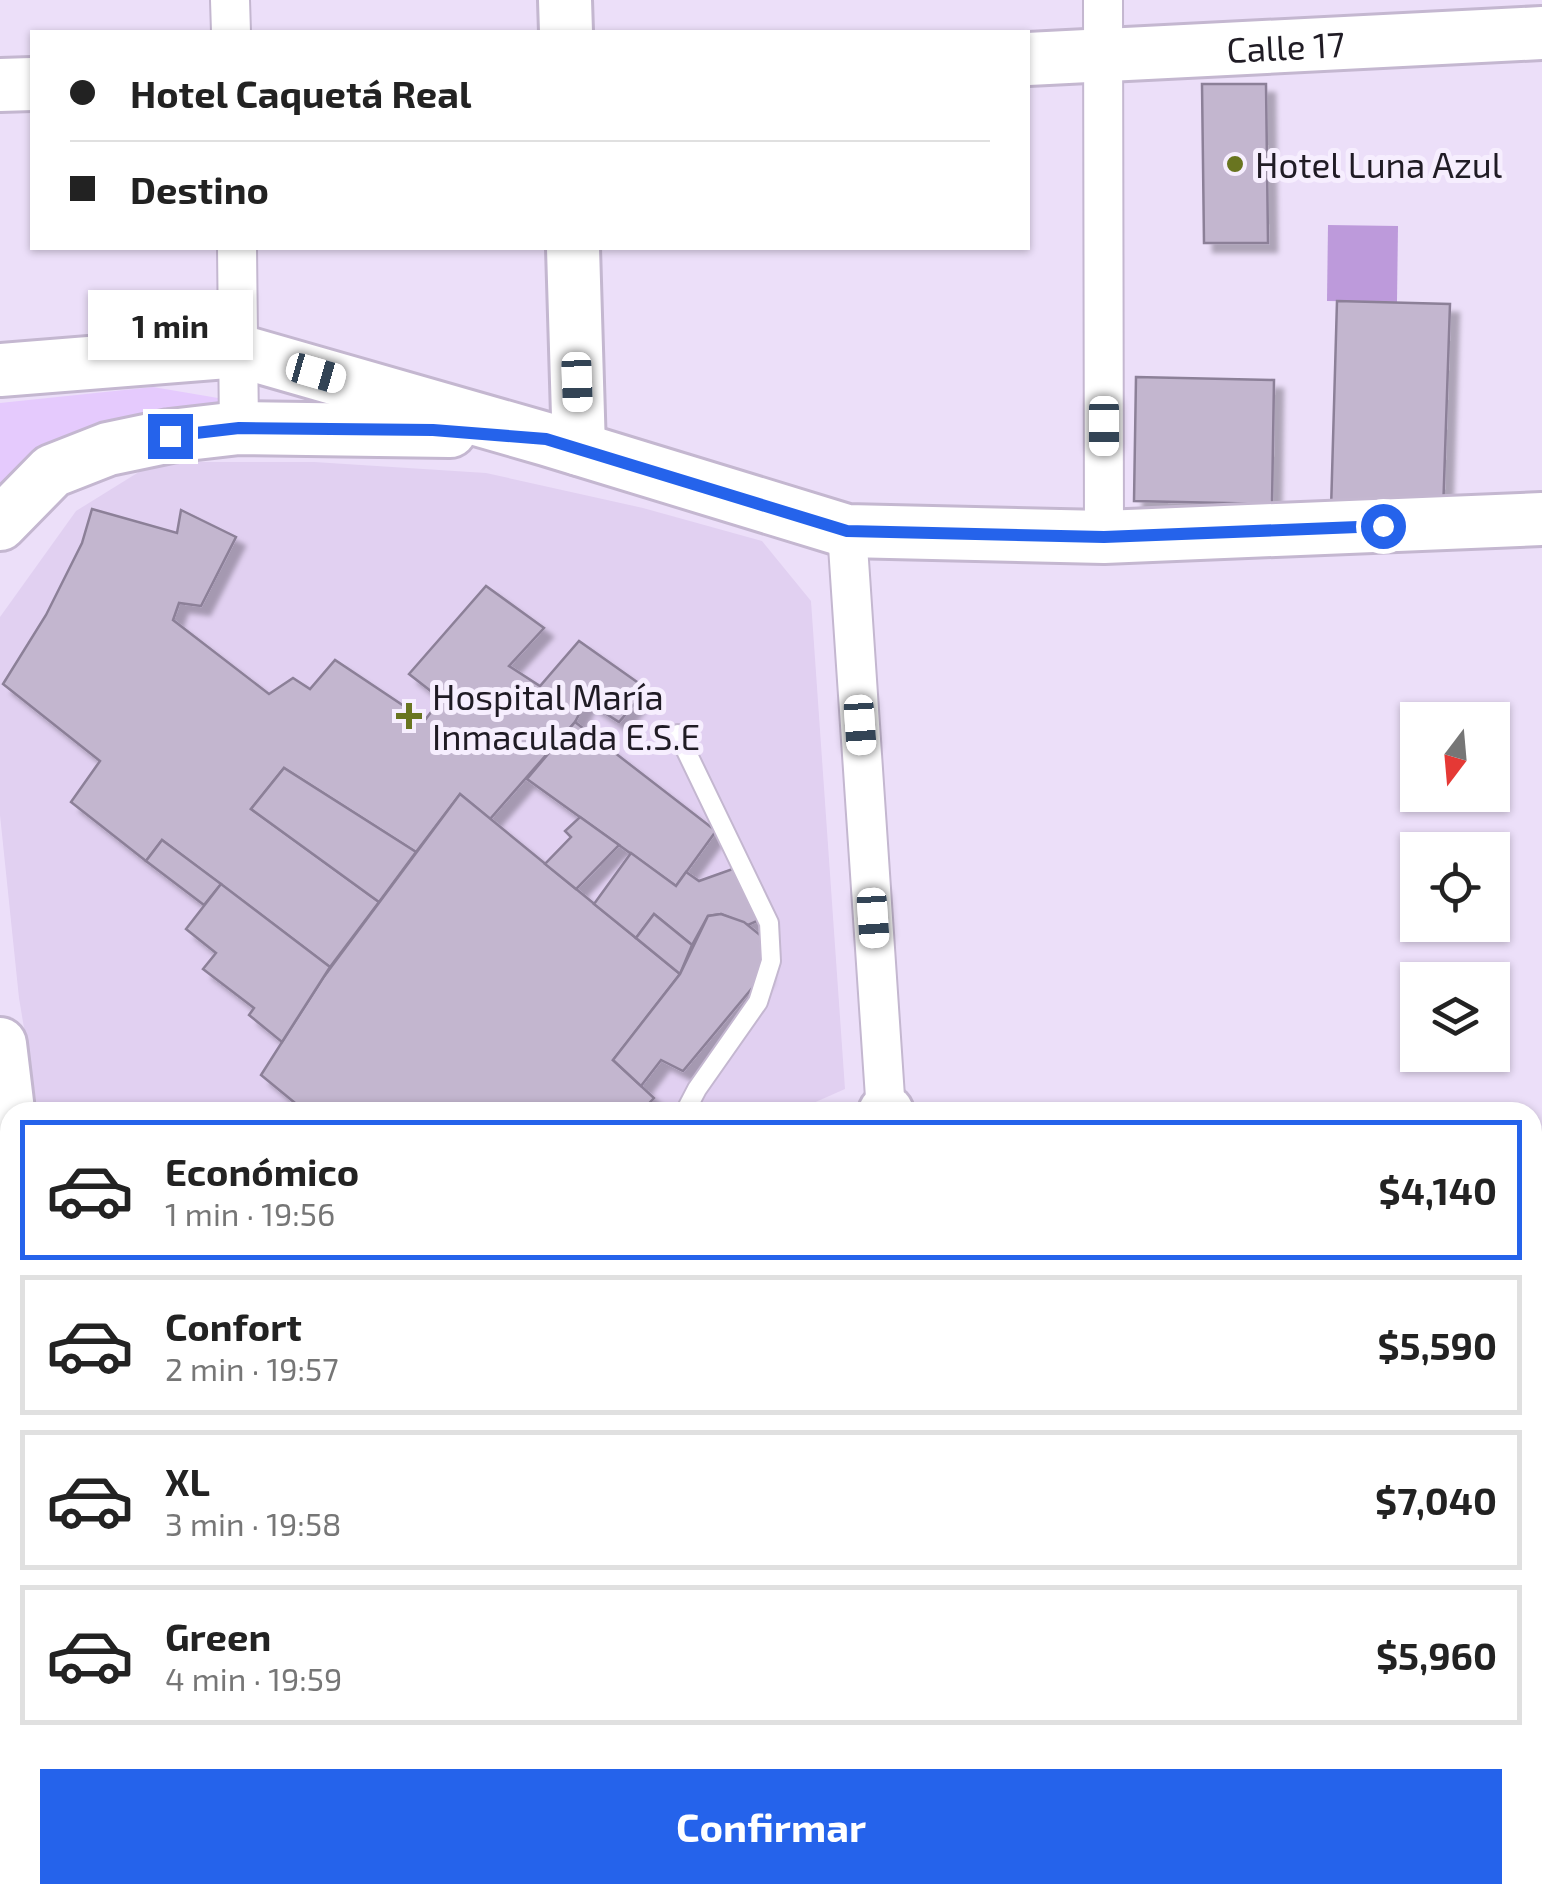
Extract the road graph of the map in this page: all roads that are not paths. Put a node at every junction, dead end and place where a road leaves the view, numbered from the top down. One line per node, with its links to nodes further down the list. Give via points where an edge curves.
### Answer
1 (230, 0): 4 (street)
2 (565, 0): 5 (main road)
3 (1103, 0): 7 (street)
4 (231, 30)
5 (566, 30)
6 (1542, 33): 7 (main road, Calle 17)
7 (1102, 56): 8 (main road, Calle 17); 20 (street)
8 (1030, 59)
9 (30, 84): 10 (main road)
10 (0, 85)
11 (236, 250): 13 (street)
12 (573, 250): 16 (main road)
13 (239, 351): 14 (main road); 15 (street); 16 (main road)
14 (0, 370)
15 (239, 428): 16 (main road, via 433,430); 18 (main road, via 108,449 52,471)
16 (563, 444): 19 (main road)
17 (1542, 520): 20 (main road)
18 (0, 524)
19 (847, 531): 20 (main road); 25 (street)
20 (1104, 537)
21 (678, 734): 24 (lane, via 769,923 772,961 758,1002)
22 (0, 1044): 23 (main road)
23 (7, 1102)
24 (690, 1102)
25 (885, 1102)

